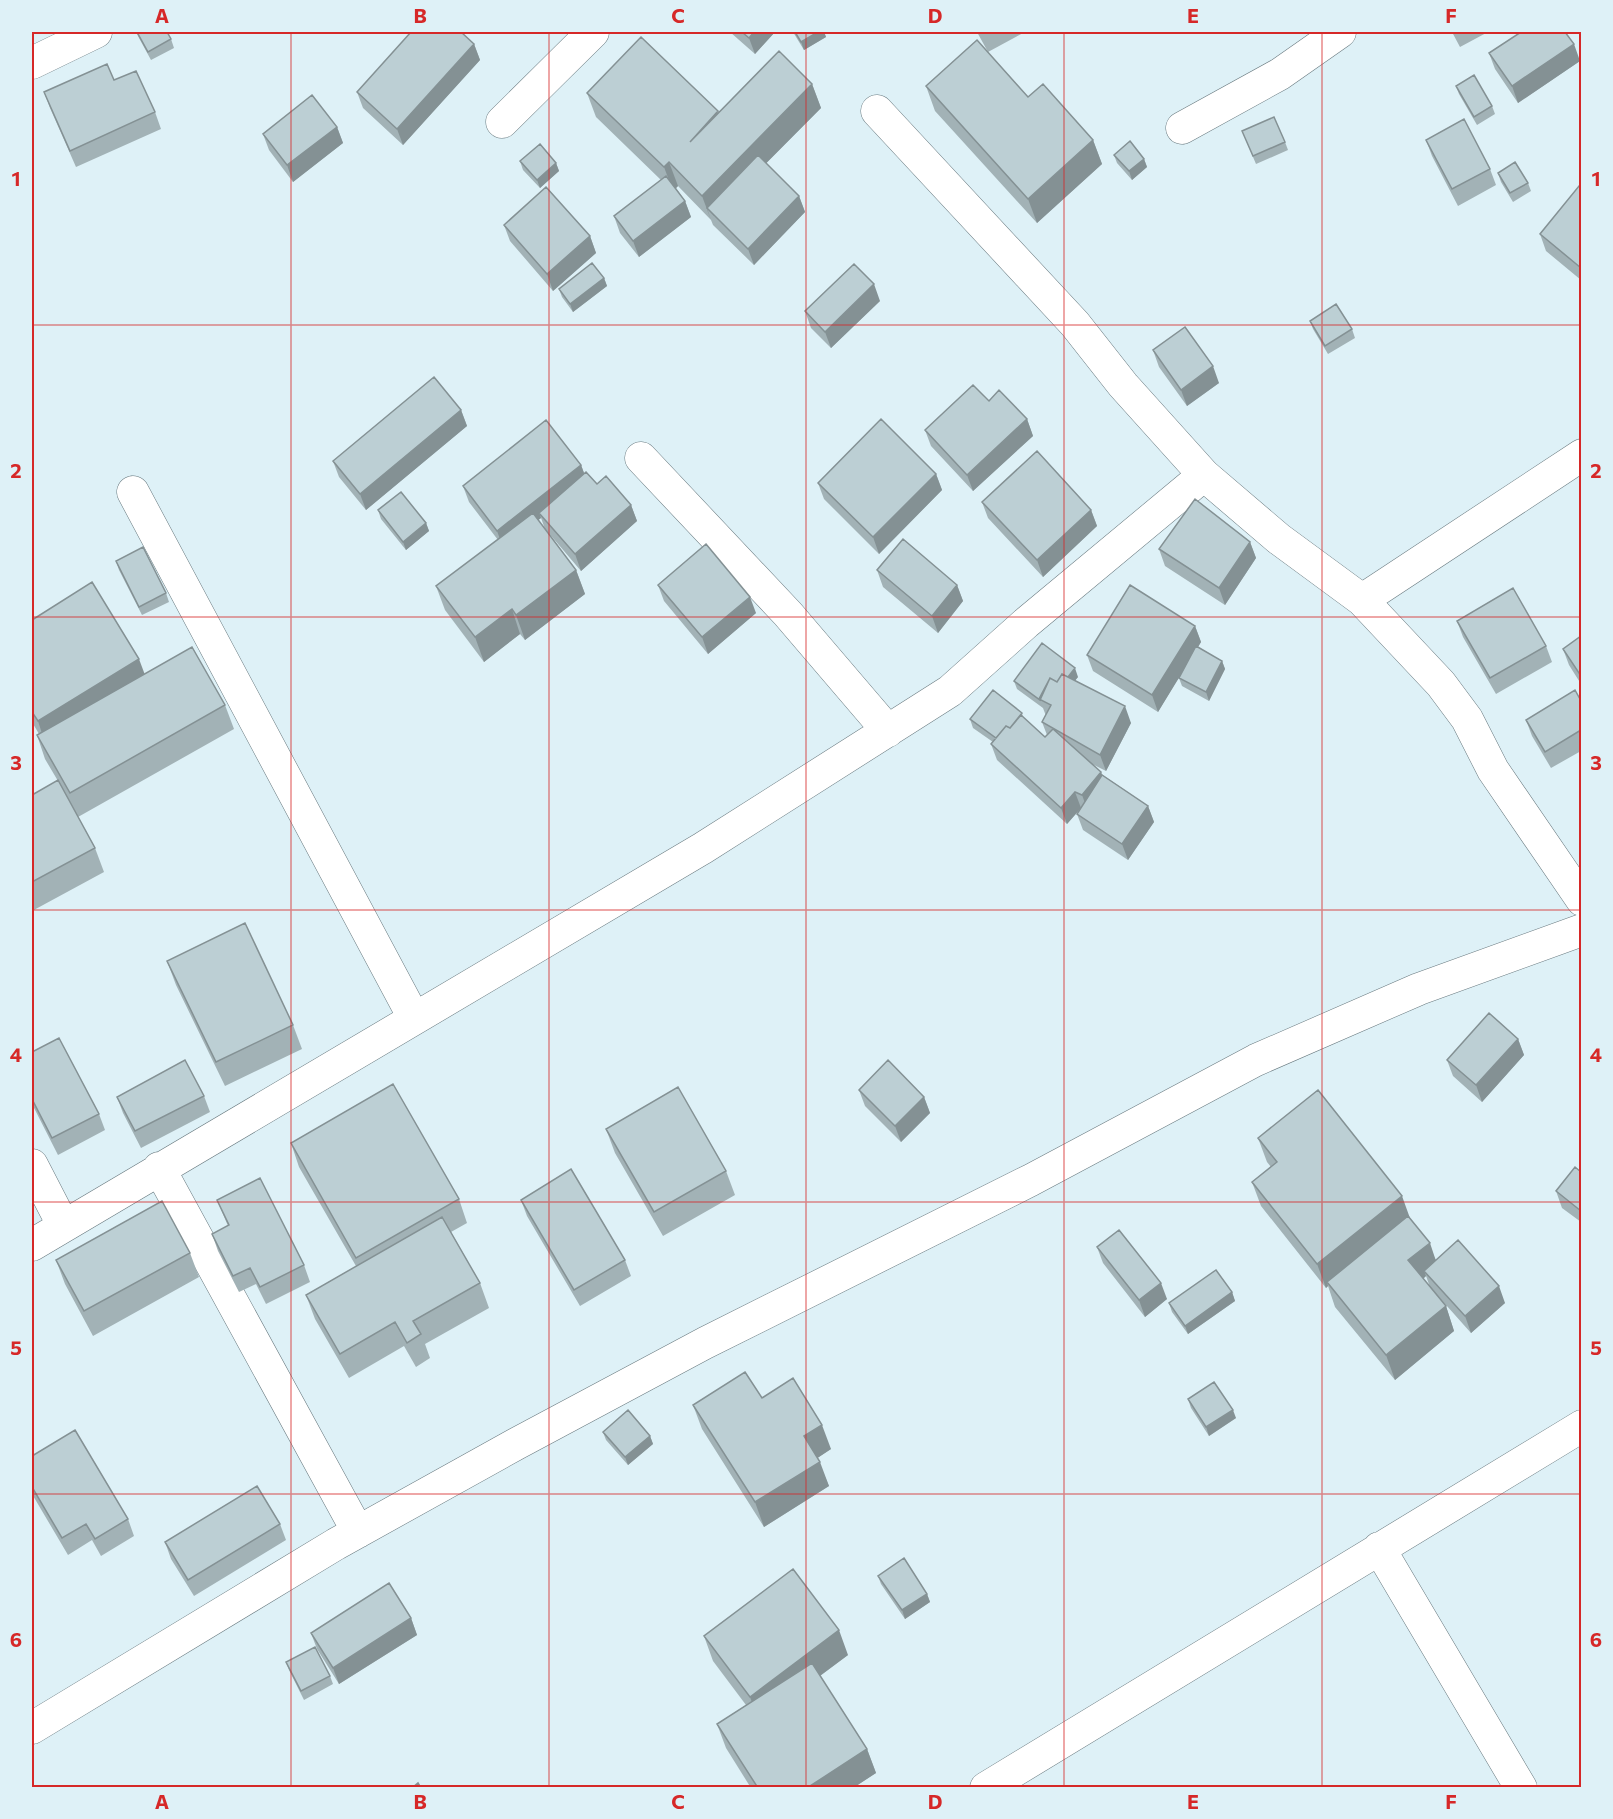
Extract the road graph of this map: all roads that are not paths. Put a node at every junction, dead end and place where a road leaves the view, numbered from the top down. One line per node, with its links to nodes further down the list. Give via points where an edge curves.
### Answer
1 (96, 32): 4 (street)
2 (593, 32): 6 (street)
3 (1340, 32): 7 (street, via 1280,74)
4 (32, 63)
5 (877, 111): 10 (street, via 1075,324 1123,385)
6 (502, 122)
7 (1182, 128)
8 (1581, 455): 12 (street)
9 (641, 458): 13 (street, via 788,614)
10 (1204, 475): 12 (street, via 1279,539); 13 (street, via 950,691)
11 (133, 492): 16 (street)
12 (1362, 600): 14 (street, via 1441,684 1467,719 1493,770)
13 (888, 731): 16 (street, via 703,848)
14 (1581, 900)
15 (1581, 930): 22 (street, via 1419,989 1256,1060 1031,1180 705,1343)
16 (414, 1018): 18 (street)
17 (32, 1165): 19 (street)
18 (159, 1168): 19 (street); 22 (street)
19 (63, 1225): 20 (street)
20 (32, 1245)
21 (1581, 1426): 23 (street)
22 (358, 1532): 24 (street)
23 (1379, 1548): 25 (street); 26 (street)
24 (32, 1728)
25 (986, 1788)
26 (1521, 1788)

